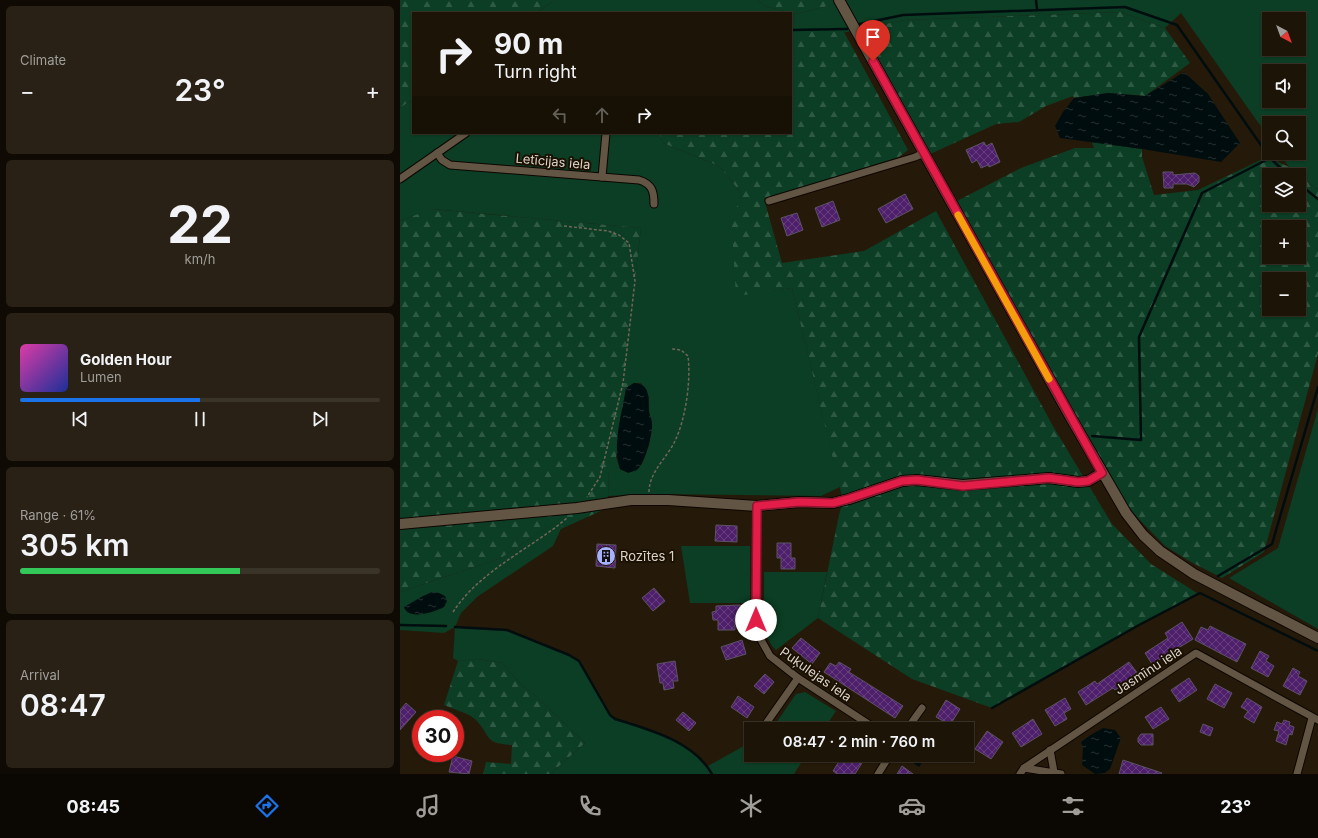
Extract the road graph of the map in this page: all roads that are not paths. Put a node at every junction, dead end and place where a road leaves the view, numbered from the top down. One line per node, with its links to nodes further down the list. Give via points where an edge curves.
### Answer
1 (839, 0): 5 (main road)
2 (465, 134): 4 (street)
3 (606, 134): 6 (street)
4 (437, 153): 6 (street, Letīcijas iela, via 450,165); 7 (street)
5 (924, 153): 8 (street); 10 (main road)
6 (602, 177): 9 (street, Letīcijas iela, via 647,183 652,187)
7 (400, 179)
8 (769, 201)
9 (654, 204)
10 (1102, 473): 11 (main road, via 1088,481 1078,482 1049,478 963,486 917,480 902,481 833,503 799,502); 13 (main road, via 1126,513 1160,552 1194,574)
11 (757, 506): 12 (main road, via 631,500 577,508); 14 (street, Puķulejas iela, via 756,620 760,638 770,656)
12 (400, 524)
13 (1318, 638)
14 (798, 678): 17 (street); 18 (street, Puķulejas iela)
15 (922, 708): 19 (street)
16 (1315, 719): 20 (street, Jasmīnu iela, via 1196,653); 25 (street)
17 (767, 722)
18 (865, 722)
19 (912, 722)
20 (1050, 750): 22 (street, Jasmīnu iela); 23 (street)
21 (886, 762): 24 (street)
22 (1022, 771): 23 (street)
23 (1058, 773)
24 (878, 774)
25 (1296, 774)

